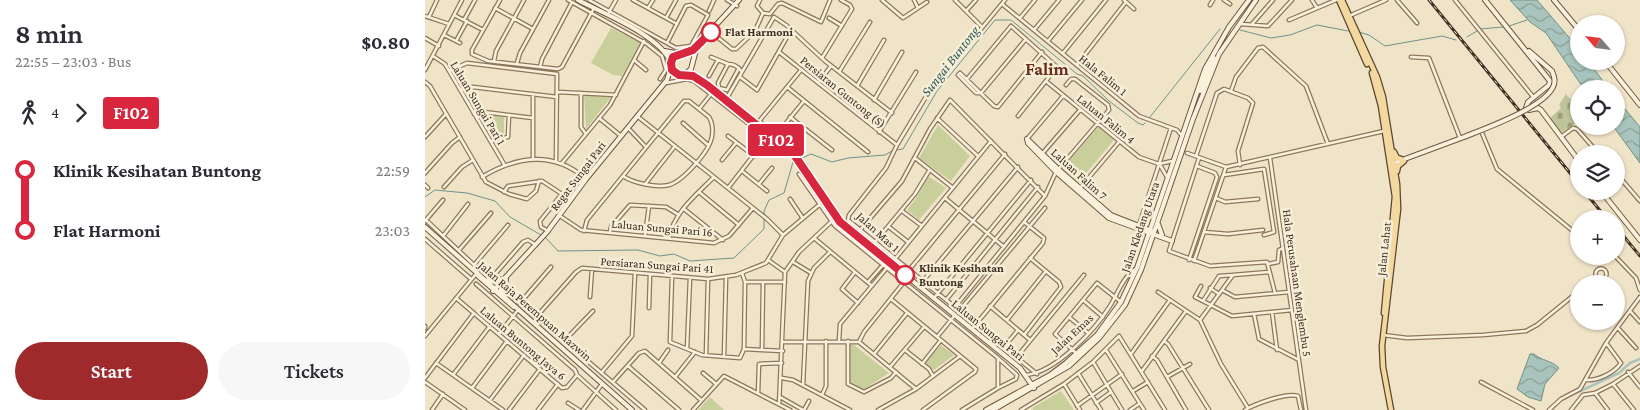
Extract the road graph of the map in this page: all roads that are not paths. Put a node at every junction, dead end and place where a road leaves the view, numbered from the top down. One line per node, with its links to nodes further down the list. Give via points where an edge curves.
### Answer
1 (437, 0): 62 (street)
2 (462, 0): 60 (street)
3 (475, 0): 70 (street)
4 (500, 0): 49 (street)
5 (524, 0): 64 (street)
6 (549, 0): 79 (street)
7 (568, 0): 43 (street)
8 (578, 0): 54 (main road)
9 (589, 0): 58 (street)
10 (615, 0): 58 (street)
11 (633, 0): 50 (street)
12 (653, 0): 50 (street)
13 (676, 0): 65 (street)
14 (714, 0): 55 (street)
15 (727, 0): 47 (street)
16 (740, 0): 47 (main road)
17 (760, 0): 57 (street, via 757,6)
18 (830, 0): 57 (street, via 821,22 782,3 770,14)
19 (841, 0): 77 (street, via 850,5 851,10)
20 (882, 0): 51 (street, via 902,18)
21 (914, 0): 51 (street)
22 (955, 0): 56 (street)
23 (976, 0): 56 (street)
24 (1005, 0): 45 (street)
25 (1035, 0): 67 (street)
26 (1059, 0): 82 (street)
27 (1082, 0): 90 (street)
28 (1106, 0): 100 (street)
29 (1213, 0): 48 (street)
30 (1224, 0): 46 (street)
31 (1249, 0): 170 (main road, Jalan Kledang Utara, via 1205,68)
32 (1256, 0): 59 (main road, Jalan Kledang Utara)
33 (1273, 0): 76 (street)
34 (1292, 0): 76 (street, via 1268,26)
35 (1312, 0): 52 (street)
36 (1339, 0): 52 (street); 63 (main road); 174 (main road, via 1376,84)
37 (1386, 0): 63 (street)
38 (1397, 0): 72 (street)
39 (1455, 0): 150 (street)
40 (1485, 0): 93 (main road)
41 (1554, 0): 68 (main road)
42 (1125, 1): 53 (street); 112 (street)
43 (572, 2): 54 (street); 114 (street, via 541,59)
44 (927, 2): 51 (street)
45 (1002, 4): 67 (street, Hala Falim 1); 78 (street)
46 (1230, 4)
47 (737, 5): 83 (main road)
48 (1210, 5)
49 (495, 8): 64 (street); 80 (street)
50 (648, 8): 65 (street)
51 (918, 8)
52 (1317, 8): 69 (street)
53 (1134, 9)
54 (592, 10): 58 (main road); 89 (street); 114 (street, via 560,69)
55 (709, 10)
56 (966, 11): 78 (street)
57 (763, 12): 83 (street, via 755,31 736,49)
58 (608, 13): 91 (street); 95 (main road)
59 (1245, 14): 75 (main road, Jalan Kledang Utara); 76 (street)
60 (454, 15): 70 (street); 73 (street)
61 (425, 16): 62 (street)
62 (429, 16): 73 (street)
63 (1349, 16): 200 (main road, via 1383,97)
64 (514, 18): 79 (street); 107 (street)
65 (666, 18): 74 (street)
66 (829, 18): 77 (street)
67 (1020, 18): 82 (street, Hala Falim 1)
68 (1570, 19)
69 (1289, 20)
70 (465, 21): 80 (street); 84 (street, via 458,42)
71 (870, 22): 123 (street)
72 (1417, 23)
73 (449, 24): 84 (street)
74 (677, 24): 91 (street); 91 (street, via 686,6 691,5 708,15 693,44 678,48)
75 (1237, 24): 76 (street); 92 (main road, Jalan Kledang Utara)
76 (1250, 24)
77 (842, 26): 104 (street)
78 (982, 27): 85 (street)
79 (533, 29): 108 (street)
80 (483, 30): 107 (street, via 472,50 473,55)
81 (791, 30): 96 (street); 104 (street); 122 (street, via 778,18 773,18)
82 (1034, 30): 90 (street, Hala Falim 1)
83 (712, 32): 99 (main road, via 693,50); 109 (main road, via 694,53)
84 (444, 35): 94 (street)
85 (976, 35)
86 (425, 38): 94 (street)
87 (1026, 39): 98 (street); 130 (street, via 1011,26); 144 (street)
88 (885, 40): 138 (street)
89 (644, 42): 105 (street); 129 (street, via 663,58 666,72)
90 (1048, 42): 100 (street, Hala Falim 1)
91 (667, 43)
92 (1224, 44): 184 (main road, Jalan Kledang Utara); 204 (main road, via 1204,80)
93 (1521, 44): 119 (main road); 125 (main road)
94 (439, 46): 101 (street)
95 (663, 50): 99 (main road); 111 (main road)
96 (779, 52): 118 (street, Persiaran Guntong (S)); 128 (street, via 757,90)
97 (902, 52): 152 (street)
98 (1042, 52): 133 (street, via 1057,67); 144 (street, via 996,107)
99 (681, 53): 109 (main road); 111 (main road, via 673,57)
100 (1063, 53): 112 (street, Hala Falim 1)
101 (433, 56): 116 (street); 121 (street, Laluan Sungai Pari 1)
102 (711, 57): 106 (street)
103 (1411, 57): 185 (street, via 1425,56 1429,59)
104 (822, 58): 113 (street)
105 (634, 60): 117 (street); 147 (street)
106 (718, 60): 110 (street); 127 (street)
107 (494, 61): 108 (street)
108 (517, 64): 114 (street)
109 (692, 64): 126 (main road, via 689,72); 135 (main road, via 696,74)
110 (728, 64): 115 (street); 115 (street, via 718,86 724,91)
111 (671, 65): 126 (main road); 132 (main road, Regat Sungai Pari)
112 (1077, 65): 172 (street, Hala Falim 1, via 1139,116)
113 (831, 66): 123 (street); 134 (street)
114 (540, 67)
115 (739, 68): 122 (street)
116 (425, 70)
117 (647, 70)
118 (801, 70): 134 (street, Persiaran Guntong (S)); 139 (street)
119 (1551, 70): 125 (main road); 185 (main road, bridge, via 1555,81 1552,89 1527,108)
120 (1612, 70): 154 (main road)
121 (449, 71): 140 (street, Laluan Sungai Pari 1); 142 (street, via 467,63 554,73 559,78)
122 (742, 72): 128 (street)
123 (839, 72): 138 (street)
124 (916, 72): 157 (street)
125 (1543, 72): 150 (main road, via 1550,83)
126 (681, 75): 132 (main road); 135 (main road, Laluan Sungai Pari, via 693,76)
127 (709, 76)
128 (740, 77): 153 (street)
129 (660, 79)
130 (967, 79): 144 (street); 144 (street, via 960,73 958,75)
131 (425, 82): 158 (street)
132 (665, 82): 146 (street, via 691,80); 161 (main road, Regat Sungai Pari)
133 (1047, 82): 149 (street, Laluan Falim 4); 162 (street)
134 (817, 83): 175 (street, Persiaran Guntong (S))
135 (707, 85): 153 (main road, Laluan Sungai Pari)
136 (933, 85): 196 (street)
137 (1066, 85): 168 (street, via 1073,78 1109,107)
138 (857, 86): 152 (street)
139 (787, 87): 151 (street); 169 (street)
140 (460, 90): 145 (street, via 473,87); 159 (street, Laluan Sungai Pari 1)
141 (1231, 91): 194 (street, via 1238,74 1258,48 1263,47 1306,86); 211 (street, via 1221,89 1217,93); 226 (street, via 1253,103 1238,151)
142 (558, 92): 143 (street); 148 (street)
143 (581, 92): 147 (street); 178 (street, via 581,127)
144 (981, 93)
145 (533, 94): 148 (street); 164 (street)
146 (711, 94): 153 (street); 155 (street)
147 (616, 95): 165 (street)
148 (557, 96): 220 (street)
149 (1063, 96): 156 (street, Laluan Falim 4); 188 (street, Laluan Falim 7)
150 (1534, 98): 186 (main road, via 1526,104 1527,109 1540,109)
151 (804, 100): 163 (street); 203 (street)
152 (874, 100): 157 (street)
153 (725, 101): 169 (main road, Laluan Sungai Pari)
154 (1640, 104)
155 (699, 109): 176 (street, via 689,101 683,102); 193 (street, via 711,120 712,136)
156 (1080, 110): 168 (street, Laluan Falim 4); 208 (street)
157 (892, 113): 175 (street)
158 (447, 114): 182 (street); 183 (street)
159 (474, 114): 160 (street); 190 (street, Laluan Sungai Pari 1)
160 (509, 115): 164 (street); 190 (street, via 508,137)
161 (637, 116): 171 (main road, Regat Sungai Pari); 176 (street)
162 (1018, 116)
163 (790, 117): 179 (street); 202 (street)
164 (533, 118): 214 (street)
165 (599, 118): 178 (street); 180 (street)
166 (937, 118): 189 (street, via 950,100); 210 (street); 212 (street)
167 (683, 123): 193 (street)
168 (1097, 123): 191 (street, Laluan Falim 4); 231 (street)
169 (756, 124): 179 (street); 187 (street); 265 (main road, Laluan Sungai Pari, via 795,156)
170 (1185, 127): 173 (street); 184 (main road, Jalan Kledang Utara)
171 (627, 128): 180 (main road, Regat Sungai Pari); 199 (street)
172 (1171, 128): 173 (street, Hala Falim 1); 225 (street)
173 (1177, 130): 184 (street)
174 (1384, 131): 194 (street); 223 (main road); 259 (main road)
175 (879, 132): 196 (street, Persiaran Guntong (S))
176 (658, 133): 198 (street); 199 (street)
177 (1482, 133): 295 (street, via 1497,169)
178 (586, 134): 221 (street)
179 (777, 134): 195 (street)
180 (621, 136): 241 (main road, Regat Sungai Pari)
181 (727, 136): 192 (street)
182 (425, 137)
183 (460, 137): 215 (street); 234 (street)
184 (1184, 137): 204 (main road, Jalan Kledang Utara); 205 (street); 217 (main road, Jalan Kledang Utara)
185 (1462, 137): 219 (main road)
186 (1561, 137): 197 (street, via 1573,128 1577,129); 201 (main road)
187 (767, 138): 206 (street); 209 (street)
188 (1027, 139): 208 (main road, Laluan Falim 7)
189 (991, 140): 207 (street); 210 (street)
190 (491, 141): 224 (street, Laluan Sungai Pari 1)
191 (1119, 142): 225 (street, Laluan Falim 4, via 1139,156); 253 (street)
192 (736, 143): 209 (street); 216 (street)
193 (708, 144): 222 (street)
194 (1328, 144): 213 (street)
195 (790, 145)
196 (897, 145): 296 (street, Jalan Mas 1, via 882,174 849,215 850,222)
197 (1591, 145)
198 (675, 146): 222 (street); 244 (street)
199 (646, 147): 237 (street)
200 (1391, 147): 219 (main road, via 1397,158); 223 (main road)
201 (1570, 149)
202 (833, 150)
203 (868, 152)
204 (1182, 152): 218 (main road, Jalan Kledang Utara)
205 (1187, 153): 211 (street); 218 (street)
206 (787, 154)
207 (1005, 154): 229 (street); 277 (street)
208 (1041, 155): 231 (main road, Laluan Falim 7)
209 (754, 156): 232 (street)
210 (978, 156): 252 (street)
211 (1198, 157): 227 (street); 228 (street)
212 (915, 158): 233 (street); 296 (street, via 902,181)
213 (1269, 158): 226 (street); 272 (street, Hala Perusahaan Menglembu 5)
214 (533, 159): 220 (street); 224 (street)
215 (473, 160): 238 (street); 248 (street)
216 (722, 160)
217 (1174, 160): 225 (street); 240 (main road, Jalan Kledang Utara)
218 (1179, 160): 283 (main road, Jalan Kledang Utara)
219 (1403, 160): 223 (main road); 259 (main road, via 1397,168)
220 (556, 162): 221 (street)
221 (562, 163): 241 (street)
222 (696, 163): 239 (street); 244 (street, via 671,184)
223 (1394, 163): 259 (main road)
224 (504, 164): 238 (street)
225 (1159, 164): 240 (street); 293 (street)
226 (1240, 165): 228 (street)
227 (1197, 166): 314 (street); 327 (street, via 1215,173 1217,177)
228 (1226, 166): 236 (street)
229 (1018, 167): 242 (street); 285 (street)
230 (772, 168): 245 (street)
231 (1057, 170): 253 (main road, Laluan Falim 7); 258 (street)
232 (742, 171): 245 (street); 251 (street)
233 (929, 171): 252 (street); 278 (street)
234 (425, 173)
235 (799, 174): 269 (street)
236 (1224, 175): 261 (street); 273 (street, via 1264,169)
237 (623, 176): 244 (street); 299 (street, via 587,220)
238 (482, 177): 255 (street)
239 (714, 177): 251 (street); 256 (street)
240 (1168, 178): 283 (main road, Jalan Kledang Utara)
241 (586, 179): 267 (main road, Regat Sungai Pari)
242 (1031, 180): 249 (street); 301 (street)
243 (540, 181): 255 (street, via 509,186); 255 (street, via 536,192 527,198); 257 (street)
244 (645, 184)
245 (759, 184): 254 (street)
246 (1625, 184): 268 (street)
247 (425, 185): 250 (street)
248 (444, 187)
249 (1038, 187): 258 (street); 312 (street)
250 (428, 188)
251 (728, 188): 274 (street)
252 (953, 188): 260 (street)
253 (1079, 190): 293 (main road, Laluan Falim 7, via 1111,215)
254 (767, 191)
255 (503, 192)
256 (699, 192): 276 (street); 289 (street)
257 (561, 195): 267 (street); 298 (street, via 540,221 541,227)
258 (1045, 196): 287 (street)
259 (1397, 196): 427 (main road, Jalan Lahat, via 1393,262)
260 (945, 198): 277 (street); 290 (street)
261 (1216, 198): 263 (street, via 1225,202); 303 (street)
262 (789, 199): 282 (street)
263 (1258, 199)
264 (443, 200): 284 (street)
265 (826, 200): 269 (street); 330 (main road, Laluan Sungai Pari, via 840,222)
266 (1608, 200): 315 (main road)
267 (571, 201): 281 (main road, Regat Sungai Pari)
268 (1640, 202)
269 (820, 203): 282 (street); 286 (street)
270 (468, 204): 306 (street)
271 (649, 206): 280 (street, via 666,207); 300 (street, via 634,204 626,208); 307 (street)
272 (1277, 206): 273 (street); 321 (street, Hala Perusahaan Menglembu 5)
273 (1270, 207): 304 (street, via 1274,232)
274 (753, 208): 289 (street, Laluan Sungai Pari 16); 305 (street)
275 (1045, 208): 292 (street)
276 (683, 209): 280 (street); 313 (street)
277 (959, 210): 285 (street); 339 (street)
278 (902, 211): 290 (street); 291 (street)
279 (491, 212): 322 (street)
280 (679, 215): 309 (street)
281 (560, 216): 298 (main road, Regat Sungai Pari); 299 (street, Laluan Sungai Pari 16)
282 (802, 218): 305 (street)
283 (1156, 220): 293 (main road); 302 (main road, Jalan Kledang Utara); 308 (main road)
284 (425, 221): 306 (street)
285 (973, 221): 301 (street); 359 (street)
286 (831, 222): 310 (street); 333 (street)
287 (1024, 222): 292 (street); 320 (street)
288 (508, 224): 332 (street)
289 (739, 225): 313 (street, Laluan Sungai Pari 16)
290 (921, 226): 317 (street)
291 (889, 227): 316 (street); 317 (street)
292 (1029, 227): 324 (street, via 1044,239); 400 (street)
293 (1140, 228): 302 (main road, Laluan Falim 7); 318 (main road)
294 (425, 229): 348 (main road, Jalan Raja Perempuan Mazwin)
295 (1570, 229)
296 (860, 230): 316 (street, Jalan Mas 1)
297 (1263, 230): 303 (street, via 1228,234)
298 (547, 231): 319 (main road, Regat Sungai Pari)
299 (584, 231): 300 (street, Laluan Sungai Pari 16)
300 (610, 232): 307 (street, Laluan Sungai Pari 16)
301 (987, 232): 312 (street); 375 (street)
302 (1152, 232): 308 (main road, Laluan Falim 7); 318 (main road, Jalan Kledang Utara)
303 (1204, 232): 328 (street)
304 (1264, 234)
305 (783, 235): 326 (street)
306 (443, 236): 322 (street)
307 (645, 236): 309 (street, Laluan Sungai Pari 16)
308 (1162, 236): 314 (main road, Laluan Falim 7); 318 (main road)
309 (669, 238): 313 (street, Laluan Sungai Pari 16, via 707,242)
310 (814, 238): 323 (street); 329 (street)
311 (425, 239): 357 (street)
312 (995, 239): 320 (street); 386 (street)
313 (723, 240)
314 (1173, 240): 327 (street, via 1169,252)
315 (1640, 240)
316 (875, 242): 325 (street, Jalan Mas 1)
317 (908, 242): 325 (street)
318 (1148, 242): 337 (main road, Jalan Kledang Utara); 504 (main road, Jalan Kledang Utara, via 1135,285 1113,322 1069,366)
319 (535, 245): 349 (main road, Regat Sungai Pari); 358 (street, via 528,240 523,242)
320 (1004, 247): 395 (street)
321 (1283, 248): 331 (street, via 1279,250 1278,262); 374 (street, Hala Perusahaan Menglembu 5)
322 (459, 250): 332 (street)
323 (830, 252): 342 (street); 346 (street)
324 (1030, 258): 340 (street); 394 (street)
325 (895, 259): 339 (street, Jalan Mas 1)
326 (768, 260): 341 (street); 345 (street, Persiaran Sungai Pari 41)
327 (1189, 260): 328 (street)
328 (1194, 261): 331 (street, via 1211,266)
329 (793, 262): 341 (street); 346 (street)
330 (891, 263): 336 (street); 382 (main road, Laluan Sungai Pari)
331 (1268, 264): 343 (street)
332 (474, 265): 348 (street)
333 (883, 265): 336 (street); 364 (street)
334 (1624, 265): 372 (street, via 1636,278)
335 (551, 267): 391 (street)
336 (887, 268): 365 (street); 367 (street)
337 (1137, 268): 383 (street, Jalan Emas, via 1127,276); 390 (main road, Jalan Kledang Utara)
338 (592, 269): 344 (street, Persiaran Sungai Pari 41); 378 (street); 409 (street, Persiaran Sungai Pari 41, via 579,269)
339 (909, 270): 359 (street, Jalan Mas 1)
340 (1046, 271): 414 (street); 426 (street, via 1061,287)
341 (785, 272): 363 (street)
342 (855, 272): 364 (street); 392 (street, via 842,288)
343 (1269, 272): 351 (street); 376 (street)
344 (635, 273): 347 (street, Persiaran Sungai Pari 41); 478 (street, via 632,336)
345 (742, 273): 353 (street, Persiaran Sungai Pari 41); 361 (street)
346 (811, 273): 434 (street)
347 (650, 274): 352 (street, Persiaran Sungai Pari 41); 396 (street)
348 (478, 275): 357 (street); 358 (main road); 370 (main road)
349 (508, 275): 358 (main road, via 495,282); 360 (main road); 370 (main road, Regat Sungai Pari)
350 (1084, 275): 432 (street)
351 (1233, 275): 369 (street, via 1219,276); 371 (street)
352 (672, 276): 355 (street, Persiaran Sungai Pari 41); 444 (street, via 670,342)
353 (727, 277): 356 (street, Persiaran Sungai Pari 41); 462 (street)
354 (1596, 277): 354 (street, via 1597,269 1605,270 1604,278)
355 (690, 278): 356 (street, Persiaran Sungai Pari 41); 444 (street)
356 (709, 279): 459 (street)
357 (471, 280): 380 (street)
358 (489, 281)
359 (923, 281): 375 (street, Jalan Mas 1)
360 (505, 282): 381 (main road, via 501,289); 391 (street, via 507,291)
361 (745, 282): 362 (street); 445 (street)
362 (763, 282): 363 (street); 448 (street)
363 (785, 282): 439 (street)
364 (868, 282): 367 (street)
365 (904, 282): 385 (street); 413 (street)
366 (476, 284): 408 (street)
367 (872, 286): 392 (street)
368 (1201, 286): 389 (street, via 1195,296)
369 (1210, 288): 377 (street); 389 (street)
370 (494, 290): 381 (main road, Jalan Raja Perempuan Mazwin); 397 (main road)
371 (1222, 290): 376 (street, via 1235,297); 377 (street)
372 (1640, 290)
373 (1158, 292): 388 (street)
374 (1289, 292): 376 (street); 398 (street, Hala Perusahaan Menglembu 5)
375 (937, 293): 382 (street); 386 (street, Jalan Mas 1)
376 (1275, 293)
377 (1219, 294): 393 (street)
378 (590, 297)
379 (1640, 297): 402 (street)
380 (456, 298): 404 (street, Laluan Buntong Jaya 6); 428 (street)
381 (505, 298): 397 (main road, Jalan Raja Perempuan Mazwin)
382 (934, 298): 407 (main road, Laluan Sungai Pari)
383 (1115, 298): 387 (street, via 1097,283); 390 (street); 411 (street, Jalan Emas)
384 (1570, 298): 427 (street, via 1526,331 1407,338)
385 (891, 299): 405 (street); 440 (street)
386 (945, 300): 395 (street, Jalan Mas 1)
387 (1083, 300): 410 (street); 411 (street)
388 (1171, 300): 401 (street); 456 (street)
389 (1203, 301): 393 (street)
390 (1121, 302): 455 (main road, Jalan Kledang Utara, via 1097,335)
391 (520, 303): 409 (street)
392 (858, 303): 436 (street, via 839,326)
393 (1211, 305): 406 (street, via 1229,316); 415 (street)
394 (990, 306): 414 (street); 417 (street)
395 (955, 307): 400 (street, Jalan Mas 1)
396 (649, 308)
397 (517, 309): 408 (street); 498 (main road, Jalan Raja Perempuan Mazwin)
398 (1292, 310): 403 (street); 465 (street, Hala Perusahaan Menglembu 5)
399 (593, 311): 430 (street)
400 (959, 311): 417 (street, Jalan Mas 1)
401 (1186, 311): 415 (street); 438 (street)
402 (1630, 311): 412 (street); 416 (street)
403 (1272, 312): 406 (street); 451 (street)
404 (474, 313): 418 (street, Laluan Buntong Jaya 6); 467 (street)
405 (907, 313): 419 (street); 454 (street)
406 (1254, 314): 451 (street, via 1258,338)
407 (955, 315): 413 (street); 420 (main road, Laluan Sungai Pari)
408 (513, 316): 425 (street); 486 (street)
409 (537, 316): 430 (street)
410 (1069, 317): 424 (street); 446 (street, via 1055,334)
411 (1103, 317): 424 (street, Jalan Emas)
412 (1625, 318)
413 (951, 320): 429 (street); 464 (street)
414 (1007, 320): 421 (street)
415 (1200, 320): 530 (street)
416 (1640, 322)
417 (975, 324): 420 (street); 442 (street, Jalan Mas 1)
418 (490, 326): 425 (street, Laluan Buntong Jaya 6); 485 (street)
419 (924, 326): 429 (street); 449 (street)
420 (971, 329): 458 (main road, Laluan Sungai Pari)
421 (1018, 330): 426 (street); 442 (street)
422 (1616, 330): 441 (street)
423 (1619, 330): 443 (street)
424 (1088, 333): 446 (street, Jalan Emas)
425 (499, 334): 433 (street, Laluan Buntong Jaya 6)
426 (1024, 334): 432 (street)
427 (1383, 335): 564 (main road, Jalan Lahat, via 1383,367)
428 (425, 336)
429 (937, 337): 431 (street)
430 (565, 340): 478 (street)
431 (941, 340): 460 (street); 470 (street)
432 (1031, 340): 463 (street)
433 (507, 341): 457 (street, Laluan Buntong Jaya 6); 506 (street)
434 (805, 341): 435 (street); 439 (street); 503 (street)
435 (826, 341): 436 (street); 515 (street, via 826,386)
436 (839, 341): 437 (street)
437 (848, 341): 440 (street); 479 (street, via 848,384 865,392)
438 (1164, 341): 461 (street); 475 (street)
439 (783, 342): 452 (street)
440 (859, 342): 454 (street)
441 (1606, 344): 493 (street); 493 (street, via 1621,363 1593,381)
442 (1004, 347): 463 (street, Jalan Mas 1)
443 (1636, 348)
444 (687, 349): 453 (street)
445 (744, 349): 448 (street); 462 (street, via 740,358)
446 (1072, 349): 455 (street); 483 (street, Jalan Emas)
447 (668, 350): 468 (street)
448 (762, 350): 452 (street)
449 (905, 350): 470 (street); 474 (street)
450 (1106, 350): 456 (street, via 1119,336); 466 (street); 484 (street)
451 (1277, 350): 465 (street)
452 (783, 351): 469 (street)
453 (695, 352): 459 (street); 489 (street)
454 (874, 354): 474 (street)
455 (1077, 354): 504 (main road, Jalan Kledang Utara)
456 (1131, 354): 477 (street)
457 (524, 355): 476 (street, Laluan Buntong Jaya 6); 518 (street)
458 (1004, 355): 464 (street); 487 (main road, Laluan Sungai Pari)
459 (705, 356): 462 (street)
460 (960, 356): 488 (street); 529 (street, via 976,371)
461 (1152, 356): 477 (street); 490 (street)
462 (724, 357)
463 (1016, 358): 483 (street, Jalan Mas 1)
464 (999, 359): 507 (street); 507 (street, via 1017,377)
465 (1299, 360): 563 (street, Hala Perusahaan Menglembu 5)
466 (1093, 362): 482 (street); 501 (street)
467 (435, 363): 485 (street); 492 (street)
468 (659, 363): 472 (street, via 645,351); 489 (street)
469 (782, 363): 491 (street); 512 (street, via 759,364)
470 (922, 364): 488 (street)
471 (1190, 364): 475 (street)
472 (628, 366): 494 (street); 541 (street)
473 (1640, 366): 480 (street)
474 (890, 367): 479 (street)
475 (1183, 368): 490 (street); 561 (street)
476 (540, 369): 497 (street, Laluan Buntong Jaya 6); 534 (street)
477 (1142, 371): 495 (street)
478 (602, 372): 494 (street)
479 (896, 372): 508 (street)
480 (1628, 372): 502 (street); 505 (street)
481 (703, 373): 499 (street)
482 (1079, 373): 500 (street); 516 (street)
483 (1037, 374): 487 (street)
484 (1122, 374): 501 (street); 509 (street)
485 (453, 375): 506 (street)
486 (577, 375): 497 (street, Laluan Buntong Jaya 6, via 567,387); 510 (street)
487 (1026, 375): 504 (main road, Laluan Sungai Pari)
488 (933, 376): 508 (street)
489 (675, 377): 519 (street)
490 (1167, 377): 560 (street)
491 (781, 378): 503 (street); 517 (street)
492 (425, 380): 514 (street)
493 (1585, 380): 566 (street, via 1580,389)
494 (613, 382): 540 (street)
495 (1148, 382): 509 (street); 559 (street)
496 (1481, 382): 565 (street)
497 (557, 384): 535 (street)
498 (602, 384): 510 (street); 539 (main road, Jalan Raja Perempuan Mazwin)
499 (715, 384): 512 (street, via 724,376); 519 (street)
500 (1064, 384): 527 (street); 528 (street)
501 (1107, 384): 511 (street); 516 (street)
502 (1613, 384): 513 (street); 569 (street)
503 (803, 385): 515 (street)
504 (1033, 386): 550 (main road, Jalan Kledang Utara); 551 (main road, Jalan Kledang Utara)
505 (1640, 387)
506 (471, 388): 518 (street)
507 (998, 388): 549 (street)
508 (916, 389): 547 (street)
509 (1133, 391): 522 (street)
510 (596, 392): 525 (street); 536 (street)
511 (1111, 392): 521 (street); 556 (street)
512 (758, 393): 524 (street)
513 (1595, 393): 567 (street, via 1581,396); 568 (street)
514 (443, 394): 531 (street); 532 (street)
515 (822, 395): 526 (street)
516 (1092, 395): 521 (street); 528 (street)
517 (780, 397): 524 (street); 544 (street)
518 (489, 400): 533 (street)
519 (701, 400): 542 (street)
520 (809, 401): 544 (street)
521 (1097, 403): 555 (street)
522 (1140, 403): 557 (street); 558 (street)
523 (568, 404): 536 (street)
524 (779, 404): 543 (street)
525 (612, 406): 537 (street); 538 (street)
526 (842, 406): 545 (street); 546 (street)
527 (1028, 406): 552 (street); 553 (street)
528 (1077, 406): 554 (street)
529 (930, 409): 548 (street)
530 (1247, 409): 562 (street, via 1293,395 1298,396)
531 (431, 410)
532 (465, 410)
533 (503, 410)
534 (509, 410)
535 (538, 410)
536 (581, 410)
537 (610, 410)
538 (616, 410)
539 (632, 410)
540 (645, 410)
541 (679, 410)
542 (693, 410)
543 (790, 410)
544 (804, 410)
545 (840, 410)
546 (850, 410)
547 (878, 410)
548 (923, 410)
549 (962, 410)
550 (986, 410)
551 (993, 410)
552 (1021, 410)
553 (1030, 410)
554 (1079, 410)
555 (1101, 410)
556 (1122, 410)
557 (1130, 410)
558 (1144, 410)
559 (1165, 410)
560 (1186, 410)
561 (1209, 410)
562 (1301, 410)
563 (1307, 410)
564 (1391, 410)
565 (1533, 410)
566 (1549, 410)
567 (1571, 410)
568 (1608, 410)
569 (1634, 410)

